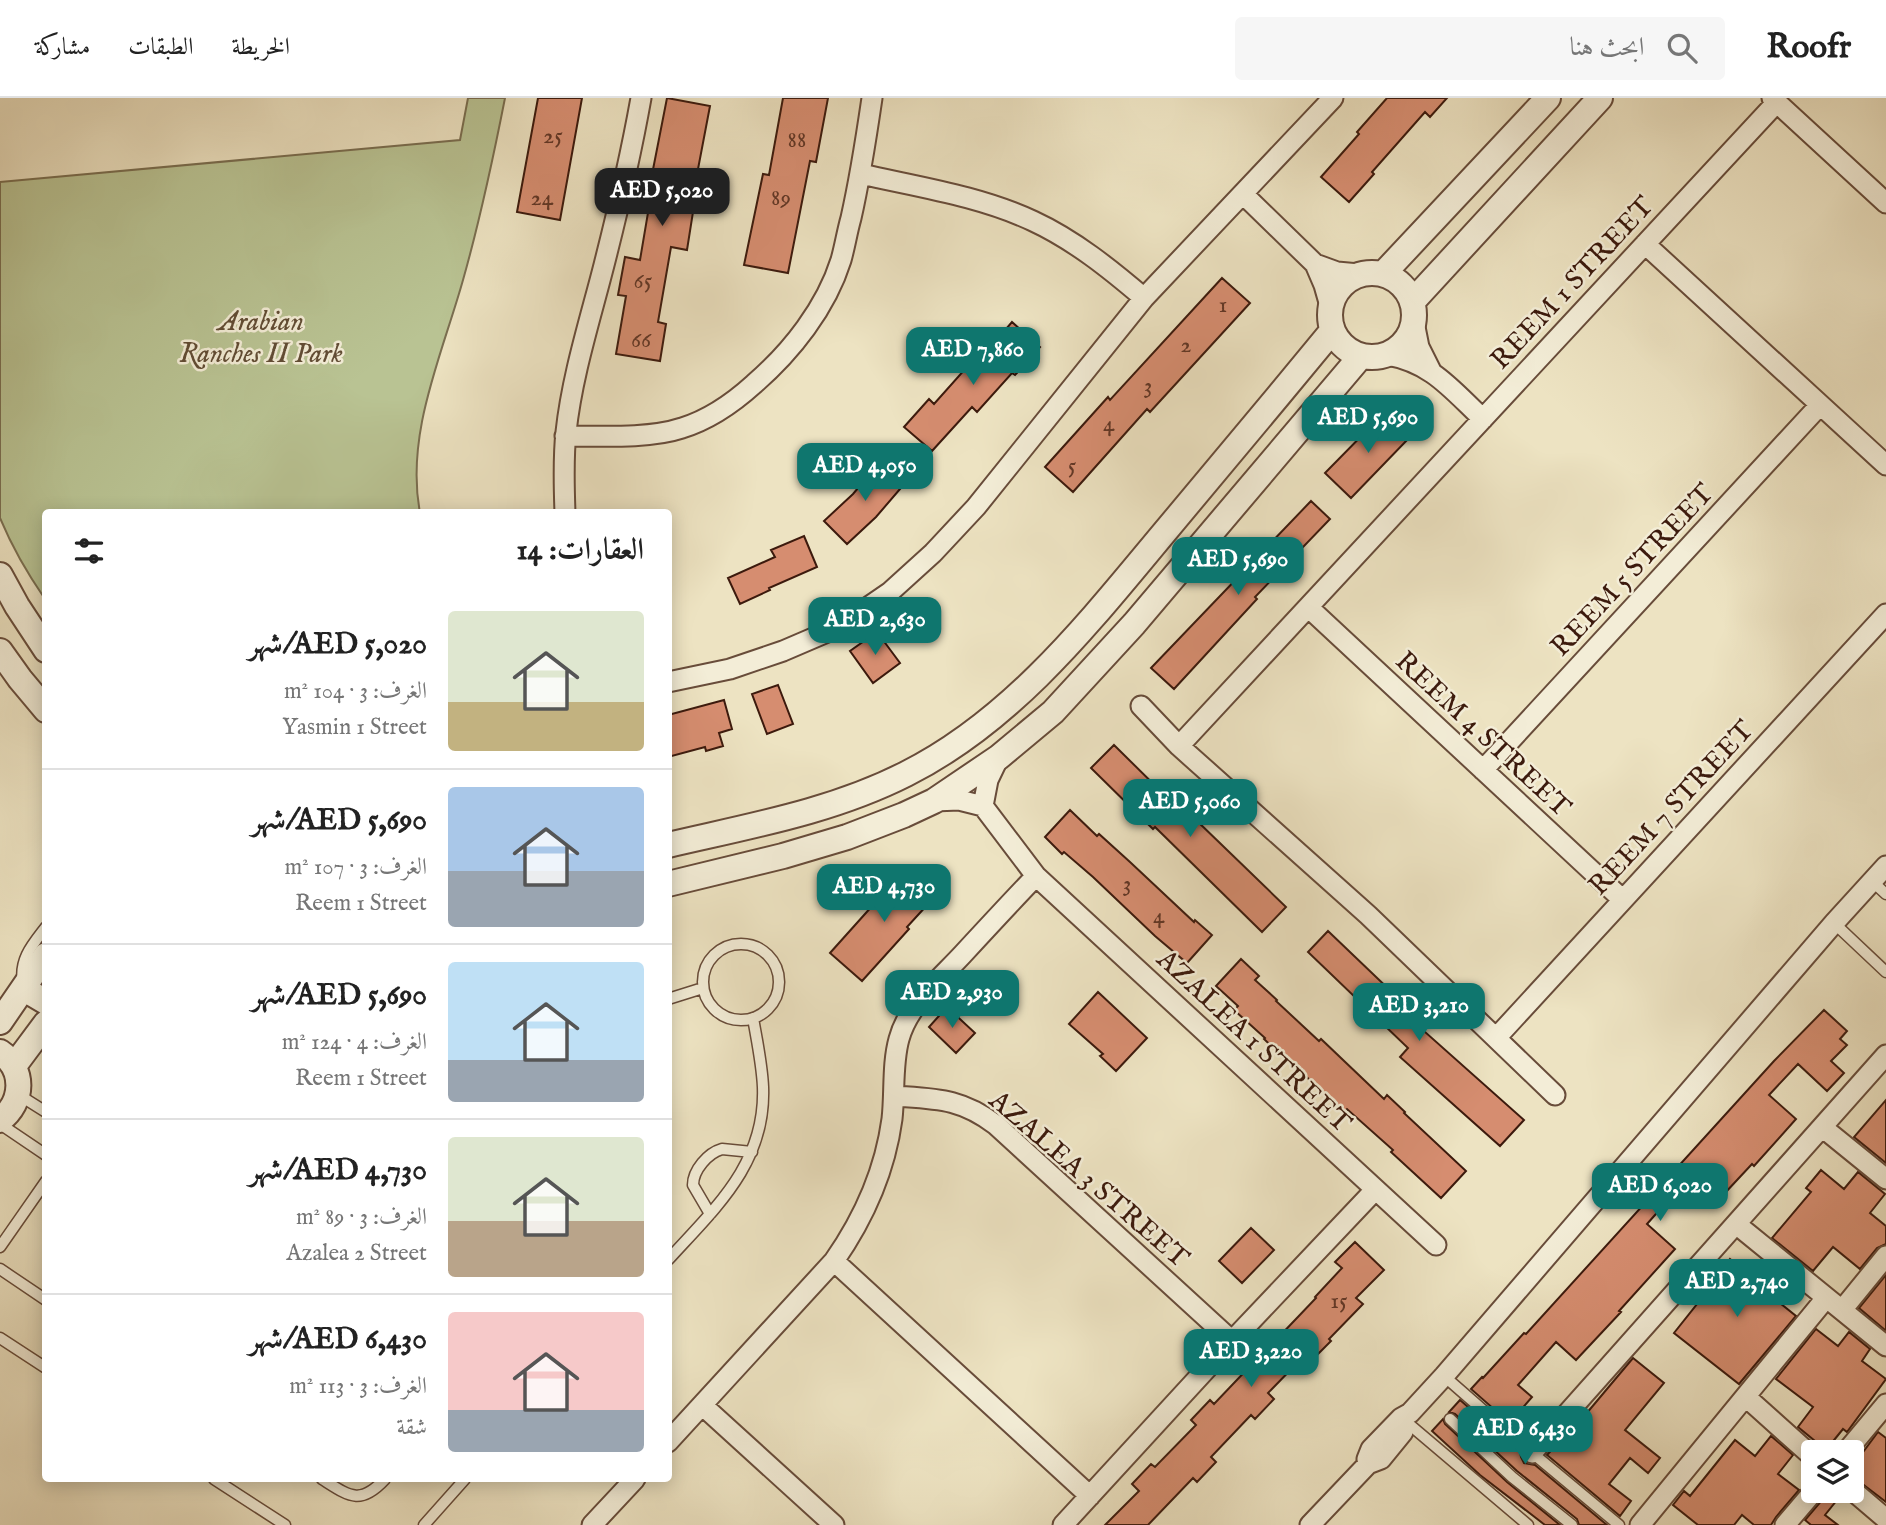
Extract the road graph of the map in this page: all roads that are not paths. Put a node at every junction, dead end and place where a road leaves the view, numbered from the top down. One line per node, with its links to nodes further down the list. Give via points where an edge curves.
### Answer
1 (641, 98): 22 (street)
2 (872, 98): 7 (street)
3 (1333, 98): 8 (street)
4 (1548, 98): 12 (street)
5 (1600, 98): 15 (street)
6 (1774, 100): 9 (street); 10 (street, REEM 1 STREET)
7 (861, 174): 13 (street, via 998,207 1033,220 1085,251); 22 (street, via 841,260 823,299 775,366 716,413 681,429 640,435)
8 (1243, 194): 11 (street); 13 (street)
9 (1886, 203)
10 (1645, 244): 20 (street); 21 (street, REEM 1 STREET)
11 (1315, 264): 12 (street, via 1337,272); 14 (street)
12 (1371, 274): 14 (street, via 1340,286); 15 (street, via 1396,279 1406,289)
13 (1144, 298): 30 (street, via 976,507 890,592 839,627 783,651)
14 (1330, 306): 16 (street)
15 (1413, 312): 17 (street, via 1409,336); 19 (street, via 1419,347)
16 (1332, 331): 18 (street, via 1339,343); 38 (street, via 1108,600 1023,692 980,728 908,773 832,805)
17 (1387, 355): 18 (street); 19 (street)
18 (1361, 356): 34 (street, via 1135,624 1053,712)
19 (1431, 371): 21 (street)
20 (1820, 405): 23 (street); 35 (street, REEM 5 STREET)
21 (1483, 419): 26 (street, REEM 1 STREET)
22 (565, 436): 24 (street)
23 (1886, 465)
24 (565, 509)
25 (0, 575): 28 (street)
26 (1308, 607): 33 (street, REEM 1 STREET); 35 (street, REEM 4 STREET)
27 (1886, 614): 43 (street, REEM 7 STREET)
28 (42, 644)
29 (0, 652): 31 (street)
30 (672, 681)
31 (42, 705)
32 (1141, 705): 33 (street)
33 (1179, 746): 56 (street, via 1368,915)
34 (999, 757): 36 (street); 37 (street)
35 (1483, 770): 43 (street, REEM 4 STREET)
36 (934, 801): 37 (street, via 959,800); 41 (street, via 834,841)
37 (983, 806): 40 (street, AZALEA 1 STREET)
38 (672, 844)
39 (1886, 866): 42 (street)
40 (1036, 876): 61 (street, via 911,1014 899,1038); 69 (street, AZALEA 1 STREET)
41 (672, 883)
42 (1879, 888): 44 (street)
43 (1623, 900): 56 (street, REEM 7 STREET)
44 (1835, 923): 48 (lane); 85 (street)
45 (42, 933): 49 (lane, via 24,959)
46 (42, 950): 49 (lane)
47 (42, 960): 49 (street)
48 (1886, 972)
49 (23, 984): 52 (street); 54 (street)
50 (704, 988): 51 (lane); 53 (lane, via 709,1003 721,1015); 53 (lane, via 704,972 723,948 754,946 768,954 780,982 772,1004)
51 (672, 998)
52 (42, 999)
53 (753, 1018): 66 (lane, via 763,1089 761,1121)
54 (0, 1022)
55 (42, 1027): 58 (street)
56 (1496, 1038): 60 (street)
57 (1886, 1055): 64 (street)
58 (7, 1059): 59 (street, via 18,1076)
59 (18, 1095): 62 (lane); 63 (street)
60 (1555, 1095)
61 (894, 1096): 76 (street, via 878,1179 853,1235); 82 (street, AZALEA 3 STREET, via 947,1101 981,1114)
62 (42, 1110)
63 (0, 1122): 65 (lane)
64 (1822, 1127): 67 (street); 71 (street)
65 (42, 1152)
66 (752, 1152): 70 (lane, via 727,1196); 70 (lane, via 717,1150 697,1170 693,1185)
67 (1886, 1179)
68 (42, 1187): 73 (lane)
69 (1375, 1190): 72 (street, AZALEA 1 STREET); 82 (street)
70 (710, 1214): 74 (lane)
71 (1735, 1224): 79 (street); 94 (street)
72 (1436, 1245)
73 (0, 1247)
74 (672, 1256)
75 (1886, 1256): 80 (street)
76 (835, 1261): 88 (street); 100 (street)
77 (0, 1269): 78 (lane)
78 (42, 1297)
79 (1826, 1298): 80 (street); 86 (street)
80 (1842, 1310): 83 (street)
81 (0, 1338): 84 (lane)
82 (1232, 1341): 100 (street)
83 (1886, 1346)
84 (42, 1365)
85 (1444, 1376): 89 (street); 94 (lane)
86 (1746, 1397): 93 (street); 113 (street)
87 (1886, 1404): 92 (street)
88 (702, 1405): 91 (street); 107 (street)
89 (1410, 1419): 109 (street, via 1404,1415 1371,1449 1368,1464); 110 (lane)
90 (1450, 1419): 111 (lane)
91 (672, 1438)
92 (1856, 1440)
93 (1801, 1446)
94 (1532, 1453): 112 (lane)
95 (219, 1482): 104 (lane)
96 (327, 1482): 97 (lane, via 349,1495 361,1496)
97 (382, 1482)
98 (463, 1482): 105 (lane)
99 (632, 1482): 106 (street)
100 (1090, 1496): 108 (street)
101 (1864, 1500): 103 (street)
102 (1804, 1503): 114 (street)
103 (1886, 1519)
104 (285, 1525)
105 (424, 1525)
106 (592, 1525)
107 (834, 1525)
108 (1063, 1525)
109 (1310, 1525)
110 (1528, 1525)
111 (1572, 1525)
112 (1619, 1525)
113 (1640, 1525)
114 (1785, 1525)

